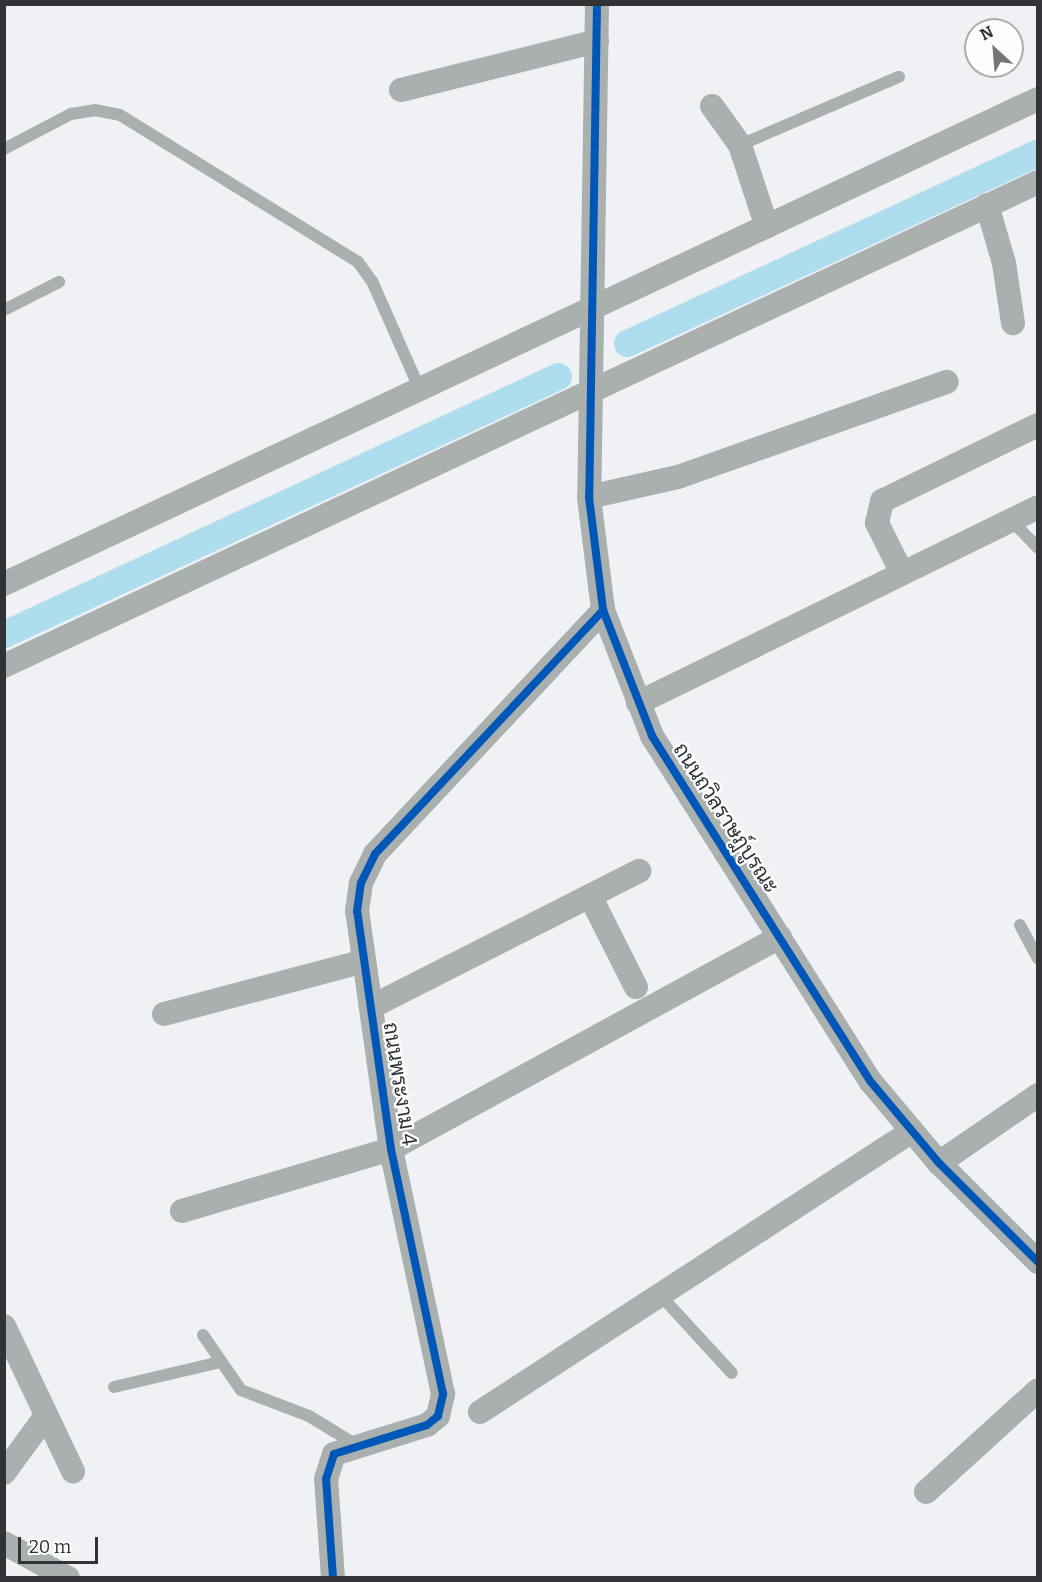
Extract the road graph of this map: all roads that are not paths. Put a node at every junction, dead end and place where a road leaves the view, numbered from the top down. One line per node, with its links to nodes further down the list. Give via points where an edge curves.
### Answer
1 (597, 4): 2 (street, ถนนถวิลราษฎ์บูรณะ)
2 (597, 41): 4 (street); 14 (street, ถนนถวิลราษฎ์บูรณะ)
3 (899, 77): 7 (lane)
4 (401, 90)
5 (1038, 99): 11 (street)
6 (712, 106): 7 (street)
7 (740, 145): 11 (street)
8 (4, 149): 17 (lane, via 71,114 95,110 120,115 358,262 372,280)
9 (1038, 182): 10 (street)
10 (987, 205): 15 (street, via 1004,263); 18 (street)
11 (767, 227): 14 (street)
12 (59, 282): 13 (lane)
13 (4, 310)
14 (592, 310): 17 (street); 18 (street, ถนนถวิลราษฎ์บูรณะ)
15 (1013, 324)
16 (947, 382): 20 (street, via 678,477)
17 (420, 390): 25 (street)
18 (593, 392): 20 (street, ถนนถวิลราษฎ์บูรณะ); 27 (street)
19 (1038, 425): 24 (street, via 882,501 877,523)
20 (589, 497): 26 (street, ถนนถวิลราษฎ์บูรณะ)
21 (1038, 507): 22 (street)
22 (1010, 519): 23 (lane); 24 (street)
23 (1038, 548)
24 (901, 571): 28 (street)
25 (4, 585)
26 (603, 610): 28 (street, ถนนถวิลราษฎ์บูรณะ); 34 (street, ถนนพระงาม 4, via 375,854 361,883 357,911)
27 (4, 666)
28 (638, 703): 32 (street, ถนนถวิลราษฎ์บูรณะ, via 652,736)
29 (639, 871): 30 (street)
30 (590, 896): 35 (street); 36 (street)
31 (1020, 925): 33 (lane)
32 (780, 937): 39 (street, ถนนถวิลราษฎ์บูรณะ, via 872,1082); 40 (street)
33 (1038, 959)
34 (364, 961): 36 (street, ถนนพระงาม 4); 37 (street)
35 (636, 987)
36 (371, 1007): 40 (street, ถนนพระงาม 4)
37 (164, 1014)
38 (1038, 1095): 41 (street)
39 (912, 1131): 41 (street, ถนนถวิลราษฎ์บูรณะ); 44 (street)
40 (391, 1149): 42 (street); 53 (street, ถนนพระงาม 4, via 442,1394 438,1416 427,1425)
41 (939, 1163): 43 (street, ถนนถวิลราษฎ์บูรณะ)
42 (182, 1211)
43 (1038, 1262)
44 (662, 1297): 48 (lane); 51 (street)
45 (4, 1326): 52 (street)
46 (203, 1335): 47 (lane)
47 (221, 1362): 49 (lane); 53 (lane, via 241,1390 309,1416)
48 (732, 1373)
49 (114, 1387)
50 (1038, 1390): 56 (street)
51 (480, 1412)
52 (45, 1417): 54 (street); 55 (street)
53 (355, 1444): 59 (street, ถนนพระงาม 4, via 334,1454 326,1479)
54 (73, 1471)
55 (4, 1473)
56 (926, 1492)
57 (7, 1546): 58 (street)
58 (68, 1578)
59 (333, 1578)

